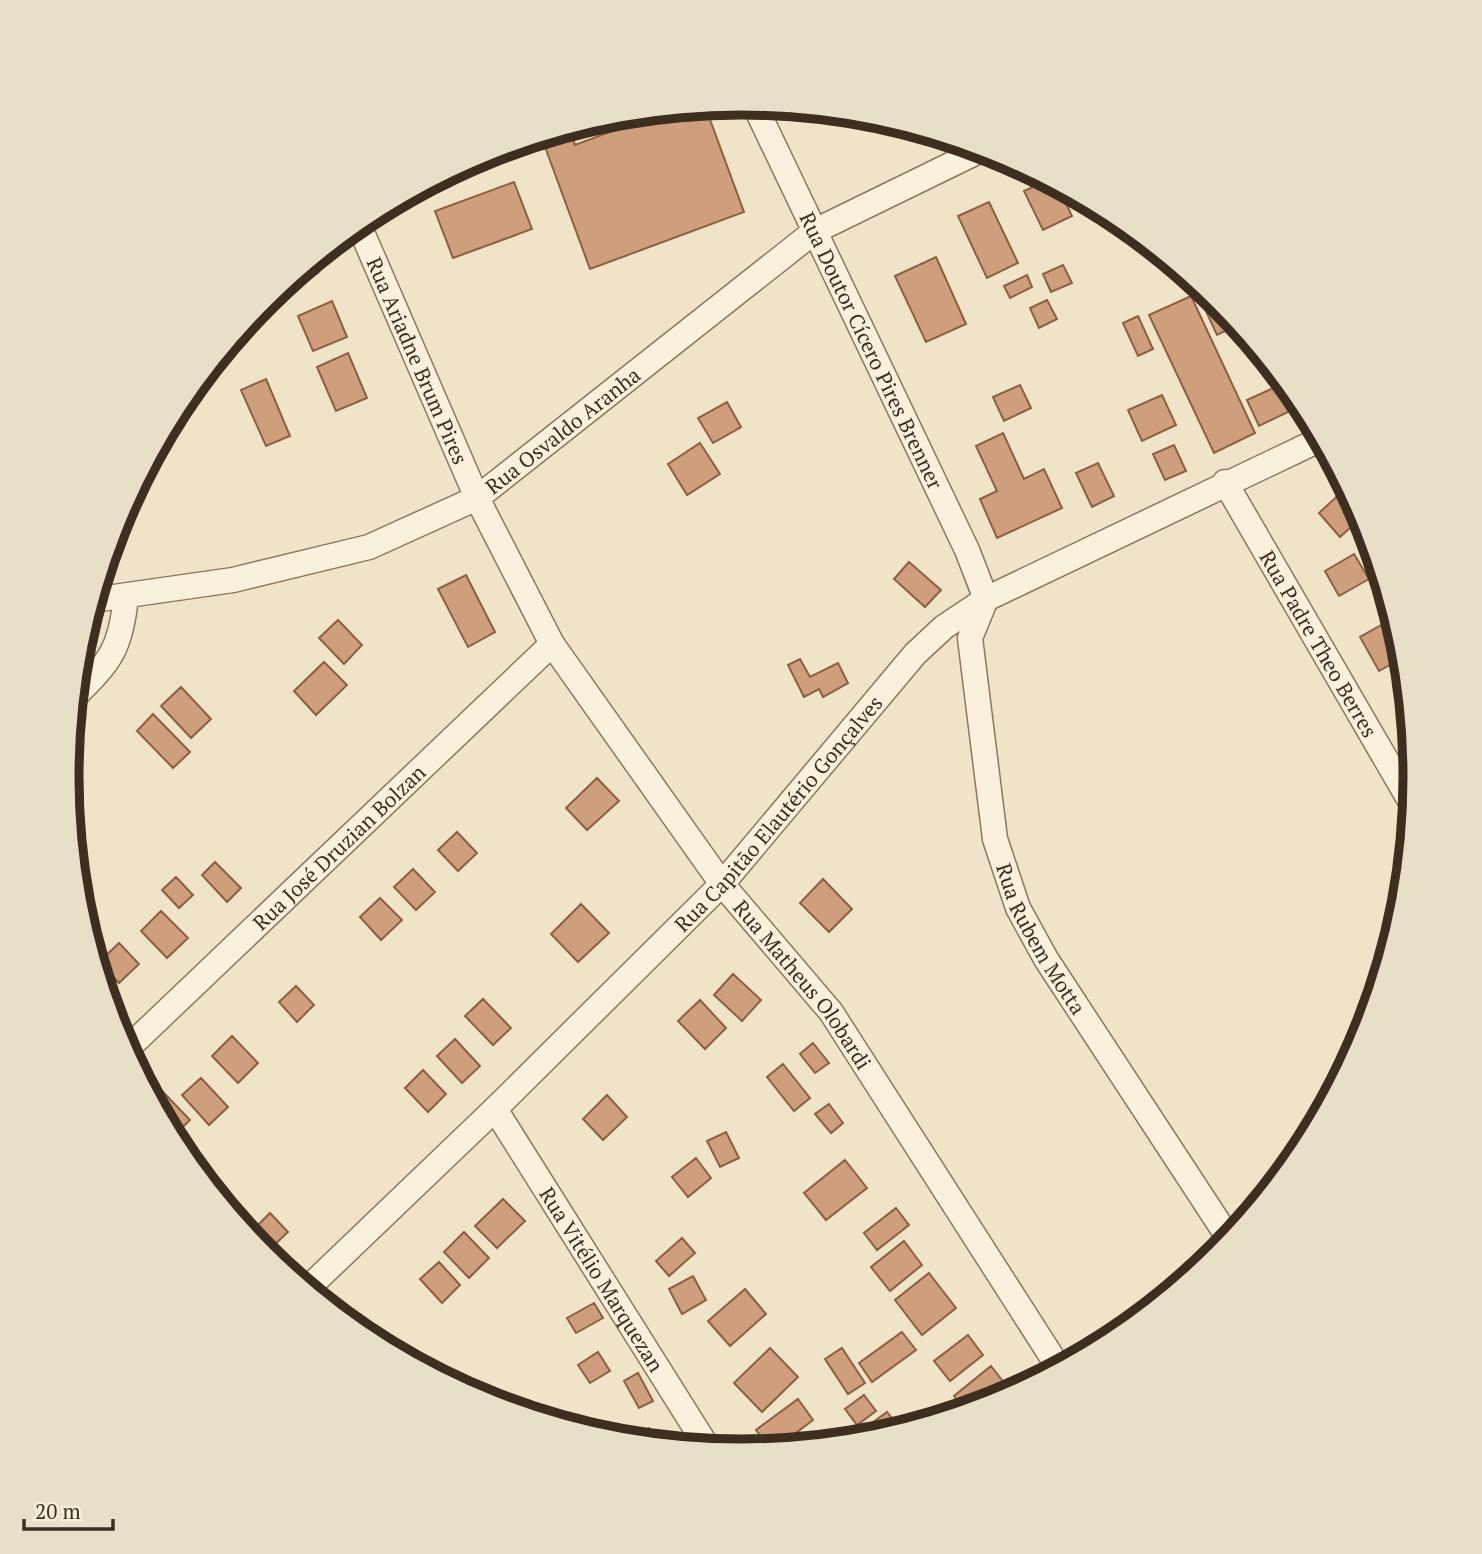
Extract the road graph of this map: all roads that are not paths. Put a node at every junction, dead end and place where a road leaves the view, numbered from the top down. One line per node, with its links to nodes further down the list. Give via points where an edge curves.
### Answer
1 (760, 115): 3 (street, Rua Doutor Cícero Pires Brenner)
2 (969, 156): 3 (street, Rua Osvaldo Aranha)
3 (816, 231): 7 (street, Rua Osvaldo Aranha); 10 (street, Rua Doutor Cícero Pires Brenner)
4 (363, 234): 7 (street, Rua Ariadne Brum Pires)
5 (1313, 443): 6 (street, Rua Capitão Elautério Gonçalves)
6 (1225, 482): 10 (street, Rua Capitão Elautério Gonçalves); 13 (street, Rua Padre Theo Berres)
7 (477, 498): 8 (street, Rua Osvaldo Aranha, via 369,547 233,580); 11 (street, Rua Matheus Olobardi)
8 (126, 596): 9 (street, Rua Osvaldo Aranha); 12 (street, via 124,621 108,664)
9 (103, 599)
10 (986, 599): 14 (street, Rua Capitão Elautério Gonçalves, via 944,627 915,654); 17 (street, Rua Rubem Motta, via 970,638 995,839 1018,908 1046,959)
11 (552, 644): 14 (street, Rua Matheus Olobardi); 15 (street, Rua José Druzian Bolzan)
12 (85, 687)
13 (1403, 788)
14 (722, 884): 16 (street, Rua Capitão Elautério Gonçalves); 19 (street, Rua Matheus Olobardi, via 831,1012)
15 (135, 1043)
16 (495, 1109): 18 (street, Rua Capitão Elautério Gonçalves); 20 (street, Rua Vitélio Marquezan)
17 (1223, 1230)
18 (314, 1283)
19 (1054, 1360)
20 (702, 1438)

